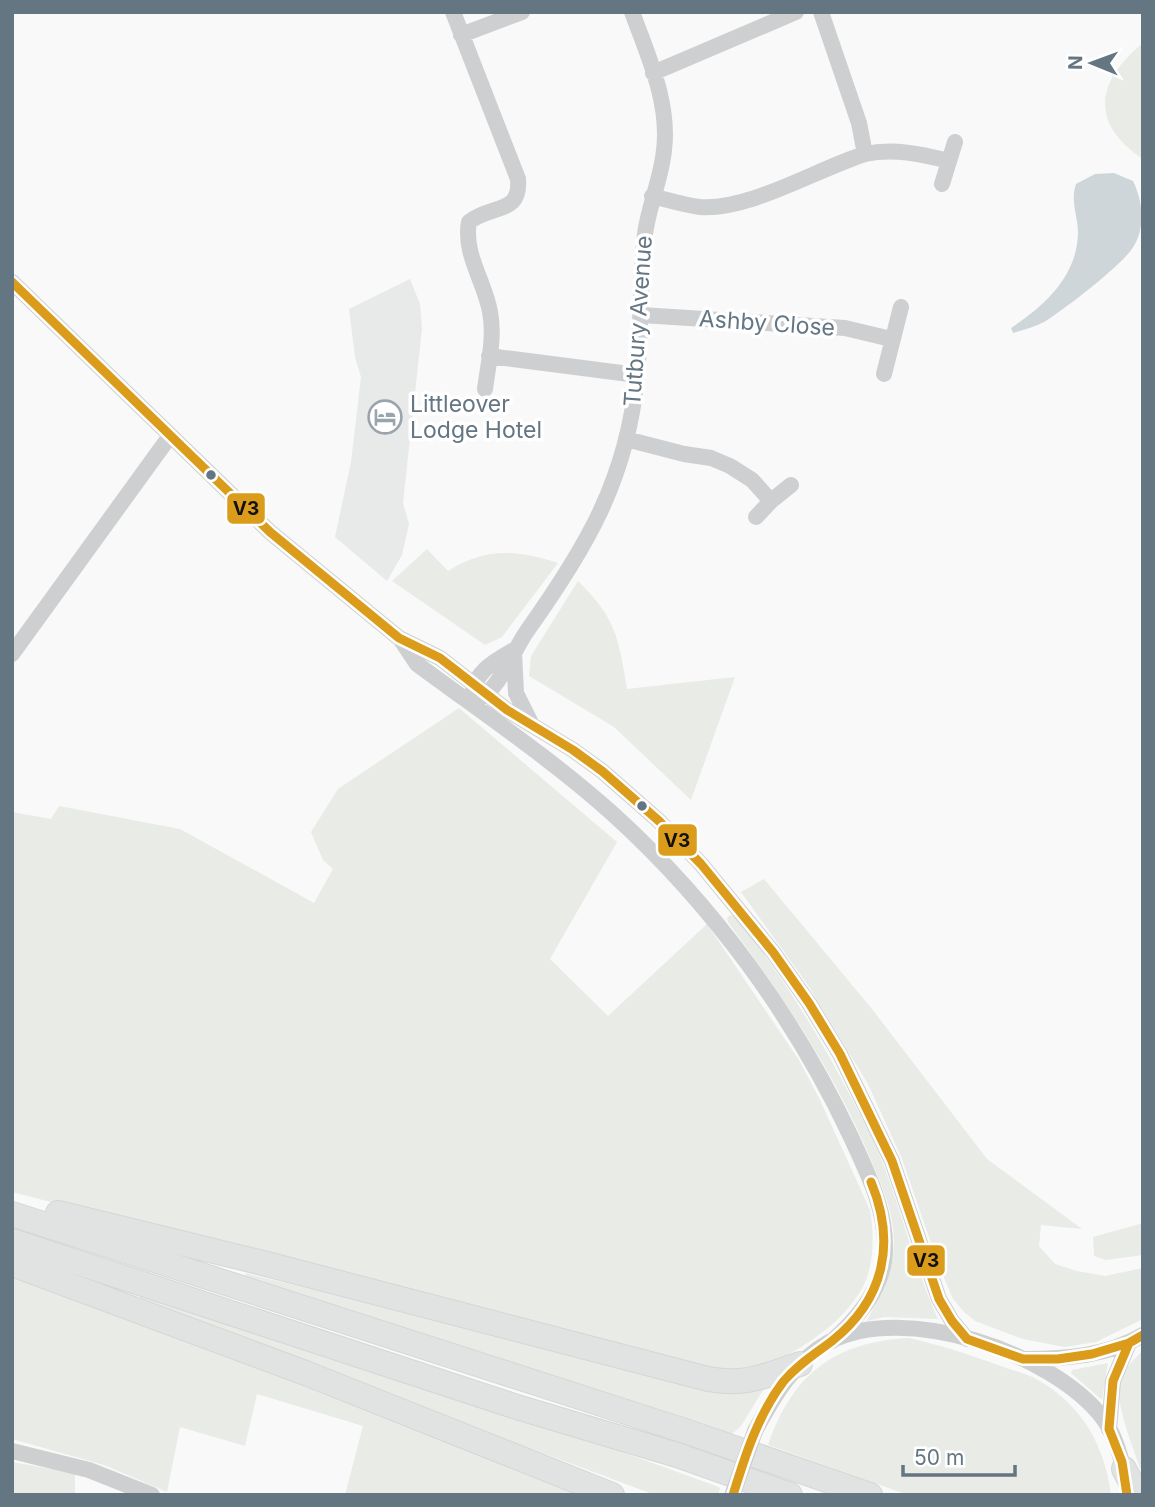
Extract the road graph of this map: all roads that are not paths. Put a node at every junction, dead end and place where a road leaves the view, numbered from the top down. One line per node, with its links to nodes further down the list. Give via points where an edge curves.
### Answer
1 (453, 12): 6 (street)
2 (522, 12): 6 (street)
3 (632, 12): 7 (street, Tutbury Avenue)
4 (796, 12): 7 (street)
5 (821, 12): 9 (street)
6 (461, 35): 17 (street, via 518,179 519,194 514,202 478,215 468,228 470,250 491,314)
7 (653, 73): 12 (street, Tutbury Avenue, via 664,104 666,130)
8 (955, 142): 10 (street)
9 (865, 154): 10 (street, via 907,152); 12 (street, via 741,202 700,207)
10 (949, 161): 11 (street)
11 (942, 184)
12 (652, 196): 15 (street, Tutbury Avenue, via 643,244)
13 (12, 282): 21 (street)
14 (901, 307): 16 (street)
15 (641, 315): 16 (street, Ashby Close, via 845,328); 19 (street, Tutbury Avenue)
16 (891, 339): 18 (street)
17 (489, 355): 19 (street); 20 (street)
18 (884, 374)
19 (637, 375): 22 (street, Tutbury Avenue)
20 (485, 389)
21 (170, 436): 26 (street, via 270,532); 28 (street)
22 (626, 439): 24 (street, via 730,466 752,480); 27 (street, Tutbury Avenue, via 588,539)
23 (791, 485): 24 (street)
24 (771, 501): 25 (street)
25 (755, 517)
26 (400, 638): 29 (street, via 440,658); 31 (street, via 417,664)
27 (514, 650): 29 (street, Tutbury Avenue, via 487,665); 30 (street, Tutbury Avenue); 32 (street, via 516,693)
28 (12, 654)
29 (473, 684): 30 (street); 31 (street)
30 (488, 695): 31 (street); 32 (street)
31 (471, 704): 39 (street, via 581,785 670,870 749,965 814,1065 871,1182 885,1236 883,1265 874,1289 858,1316)
32 (531, 723): 37 (street, via 602,771 675,836 788,972 867,1107 897,1174 939,1299)
33 (12, 1203): 41 (highway, via 260,1262 708,1379 743,1382)
34 (12, 1214): 49 (highway)
35 (12, 1241): 48 (highway)
36 (12, 1264): 47 (highway)
37 (967, 1339): 39 (street, via 901,1327); 40 (street)
38 (1136, 1339): 40 (street, via 1074,1358); 42 (street, via 1113,1381)
39 (832, 1341): 41 (street)
40 (1023, 1359): 42 (street, via 1079,1394)
41 (800, 1364): 45 (street, bridge, via 780,1386 755,1430)
42 (1109, 1429): 44 (street)
43 (12, 1451): 46 (street, via 89,1470)
44 (1124, 1469): 50 (street); 51 (highway)
45 (733, 1494)
46 (152, 1495)
47 (612, 1495)
48 (790, 1495)
49 (870, 1495)
50 (1127, 1495)
51 (1138, 1495)

